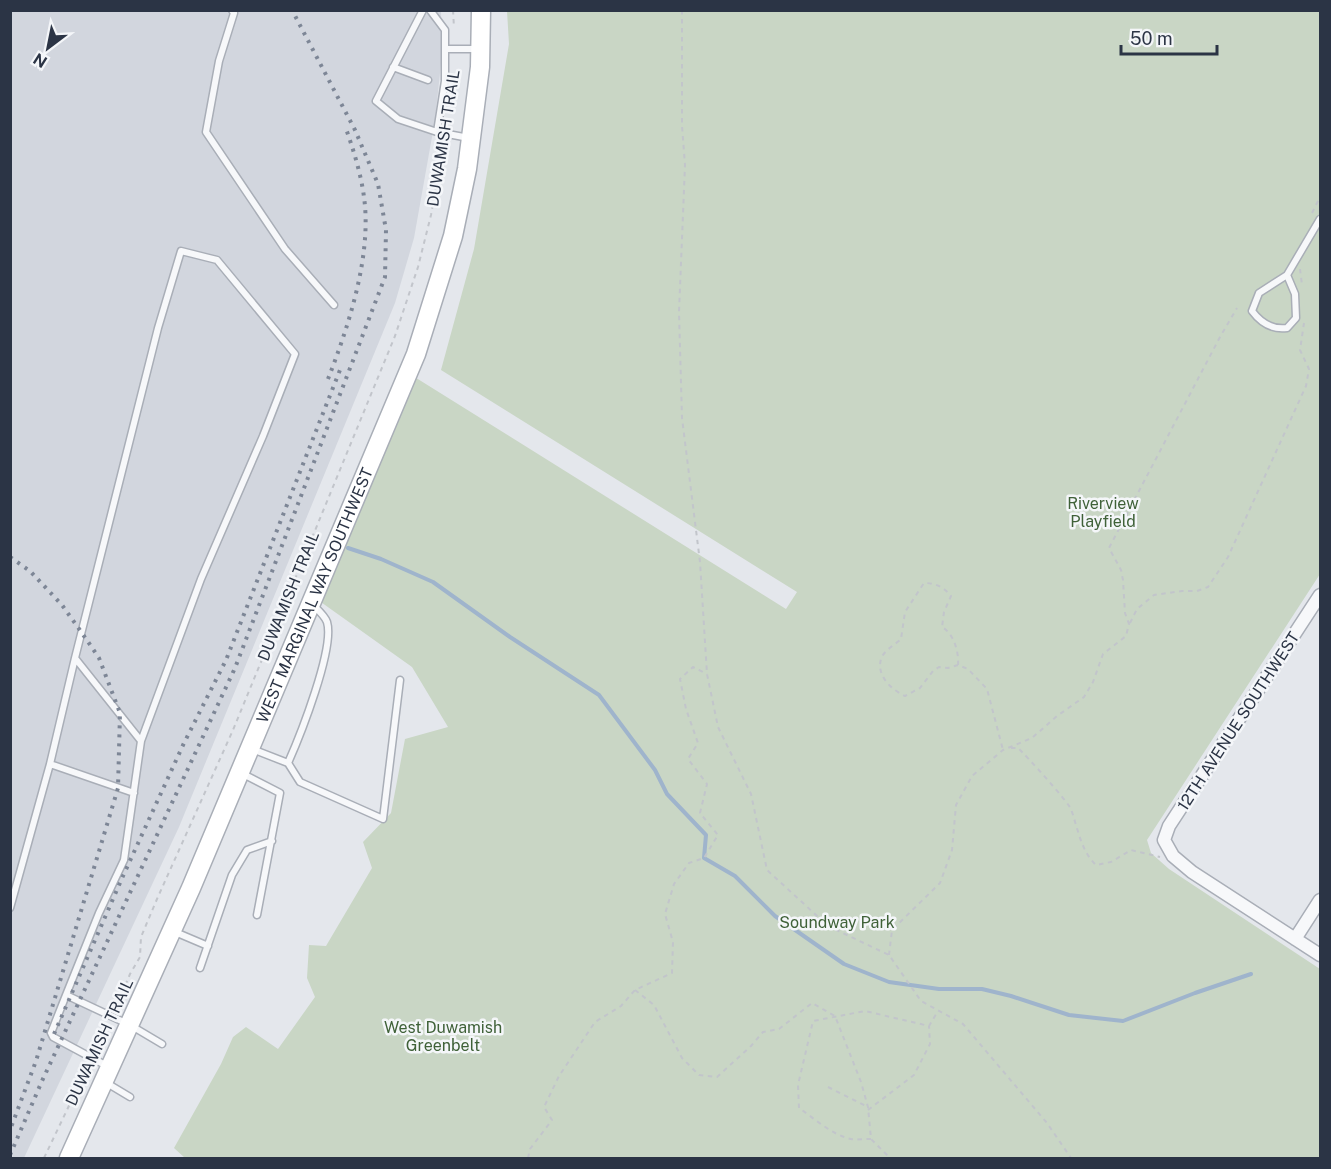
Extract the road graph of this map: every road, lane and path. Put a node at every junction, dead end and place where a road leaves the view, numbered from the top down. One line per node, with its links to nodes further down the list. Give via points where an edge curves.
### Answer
1 (232, 10): 21 (lane, via 206,132 285,249)
2 (423, 10): 10 (lane)
3 (430, 10): 7 (lane, via 445,30)
4 (453, 10): 8 (path, DUWAMISH TRAIL)
5 (482, 10): 9 (main road, WEST MARGINAL WAY SOUTHWEST)
6 (682, 10): 29 (path, via 682,418 700,562)
7 (445, 49): 8 (lane); 12 (lane, via 445,81)
8 (456, 49): 9 (lane)
9 (480, 50): 14 (main road, WEST MARGINAL WAY SOUTHWEST)
10 (393, 67): 11 (lane); 12 (lane, via 376,101 398,119)
11 (428, 80)
12 (437, 132): 13 (lane)
13 (445, 133): 14 (lane); 54 (path, DUWAMISH TRAIL, via 424,246 395,336 237,720 141,937 141,957)
14 (471, 138): 25 (main road, WEST MARGINAL WAY SOUTHWEST, via 453,236 416,354)
15 (1320, 197): 16 (path)
16 (1311, 213)
17 (1320, 219): 19 (lane)
18 (1300, 264): 20 (path)
19 (1287, 276): 19 (lane, via 1258,293 1252,310 1260,321 1279,330 1296,318 1295,294)
20 (1303, 295)
21 (334, 305)
22 (1237, 308): 26 (path, via 1109,548 1121,570)
23 (1303, 316): 26 (path, via 1300,350 1309,369 1305,386 1228,557 1208,587 1154,596 1137,609)
24 (1320, 595): 40 (street, 12TH AVENUE SOUTHWEST, via 1169,826 1164,840)
25 (312, 603): 32 (main road, WEST MARGINAL WAY SOUTHWEST); 35 (lane, via 327,621 328,641 321,672)
26 (1129, 624): 33 (path, via 1126,636 1103,654 1084,697 1032,738)
27 (75, 658): 31 (lane); 31 (lane, via 181,251 217,260 295,354 201,579); 36 (lane)
28 (958, 665): 28 (path, via 939,667 920,688 905,696 892,690 881,673 882,659 901,639 905,612 924,583 933,582 951,596 942,627 949,631 959,655); 34 (path, via 968,669 987,689)
29 (707, 674): 47 (path, via 718,727 751,794 767,870 828,926); 50 (path, via 693,667 680,679 698,743 688,759 707,784 700,813 718,835 704,858 689,862 674,884 665,914 673,942 672,974)
30 (400, 681): 35 (lane, via 383,819 300,782)
31 (141, 741): 38 (lane)
32 (249, 748): 35 (lane); 37 (main road, WEST MARGINAL WAY SOUTHWEST)
33 (1007, 748): 34 (path); 40 (path, via 1018,748 1069,804 1088,857 1096,865 1111,862 1131,850 1162,859)
34 (1002, 750): 47 (path, via 972,776 956,805 952,850 940,883 892,930)
35 (288, 763)
36 (50, 764): 38 (lane); 42 (lane)
37 (240, 772): 39 (lane, via 280,794); 44 (main road, WEST MARGINAL WAY SOUTHWEST)
38 (134, 793): 51 (lane, via 124,860)
39 (272, 841): 43 (lane); 46 (lane, via 247,850 232,875)
40 (1168, 850): 45 (street, via 1179,863)
41 (1320, 900): 45 (street)
42 (10, 908)
43 (257, 915)
44 (171, 931): 46 (lane); 55 (main road, WEST MARGINAL WAY SOUTHWEST)
45 (1295, 939): 48 (street)
46 (208, 946): 49 (lane)
47 (889, 955): 52 (path, via 921,1001)
48 (1320, 955)
49 (200, 968)
50 (635, 990): 53 (path, via 654,1005 682,1058 699,1075 717,1077 763,1032 780,1029 812,1003); 66 (path, via 621,1006 595,1022 573,1054 543,1107 552,1120 530,1149)
51 (66, 995): 54 (lane); 58 (lane, via 51,1034)
52 (938, 1011): 56 (path); 68 (path, via 963,1024 1047,1123)
53 (836, 1016): 56 (path, via 865,1011); 62 (path); 63 (path, via 813,1021 798,1085 800,1108 838,1134 852,1140)
54 (111, 1017): 55 (lane); 58 (path, DUWAMISH TRAIL)
55 (130, 1025): 57 (lane); 59 (main road, WEST MARGINAL WAY SOUTHWEST)
56 (928, 1026): 62 (path, via 930,1044 914,1075)
57 (162, 1044)
58 (92, 1058): 59 (lane); 64 (path, DUWAMISH TRAIL)
59 (107, 1075): 61 (lane); 65 (main road, WEST MARGINAL WAY SOUTHWEST)
60 (828, 1087): 62 (path)
61 (130, 1097)
62 (868, 1108): 63 (path)
63 (871, 1139): 67 (path)
64 (44, 1158)
65 (69, 1158)
66 (528, 1158)
67 (890, 1158)
68 (1071, 1158)

